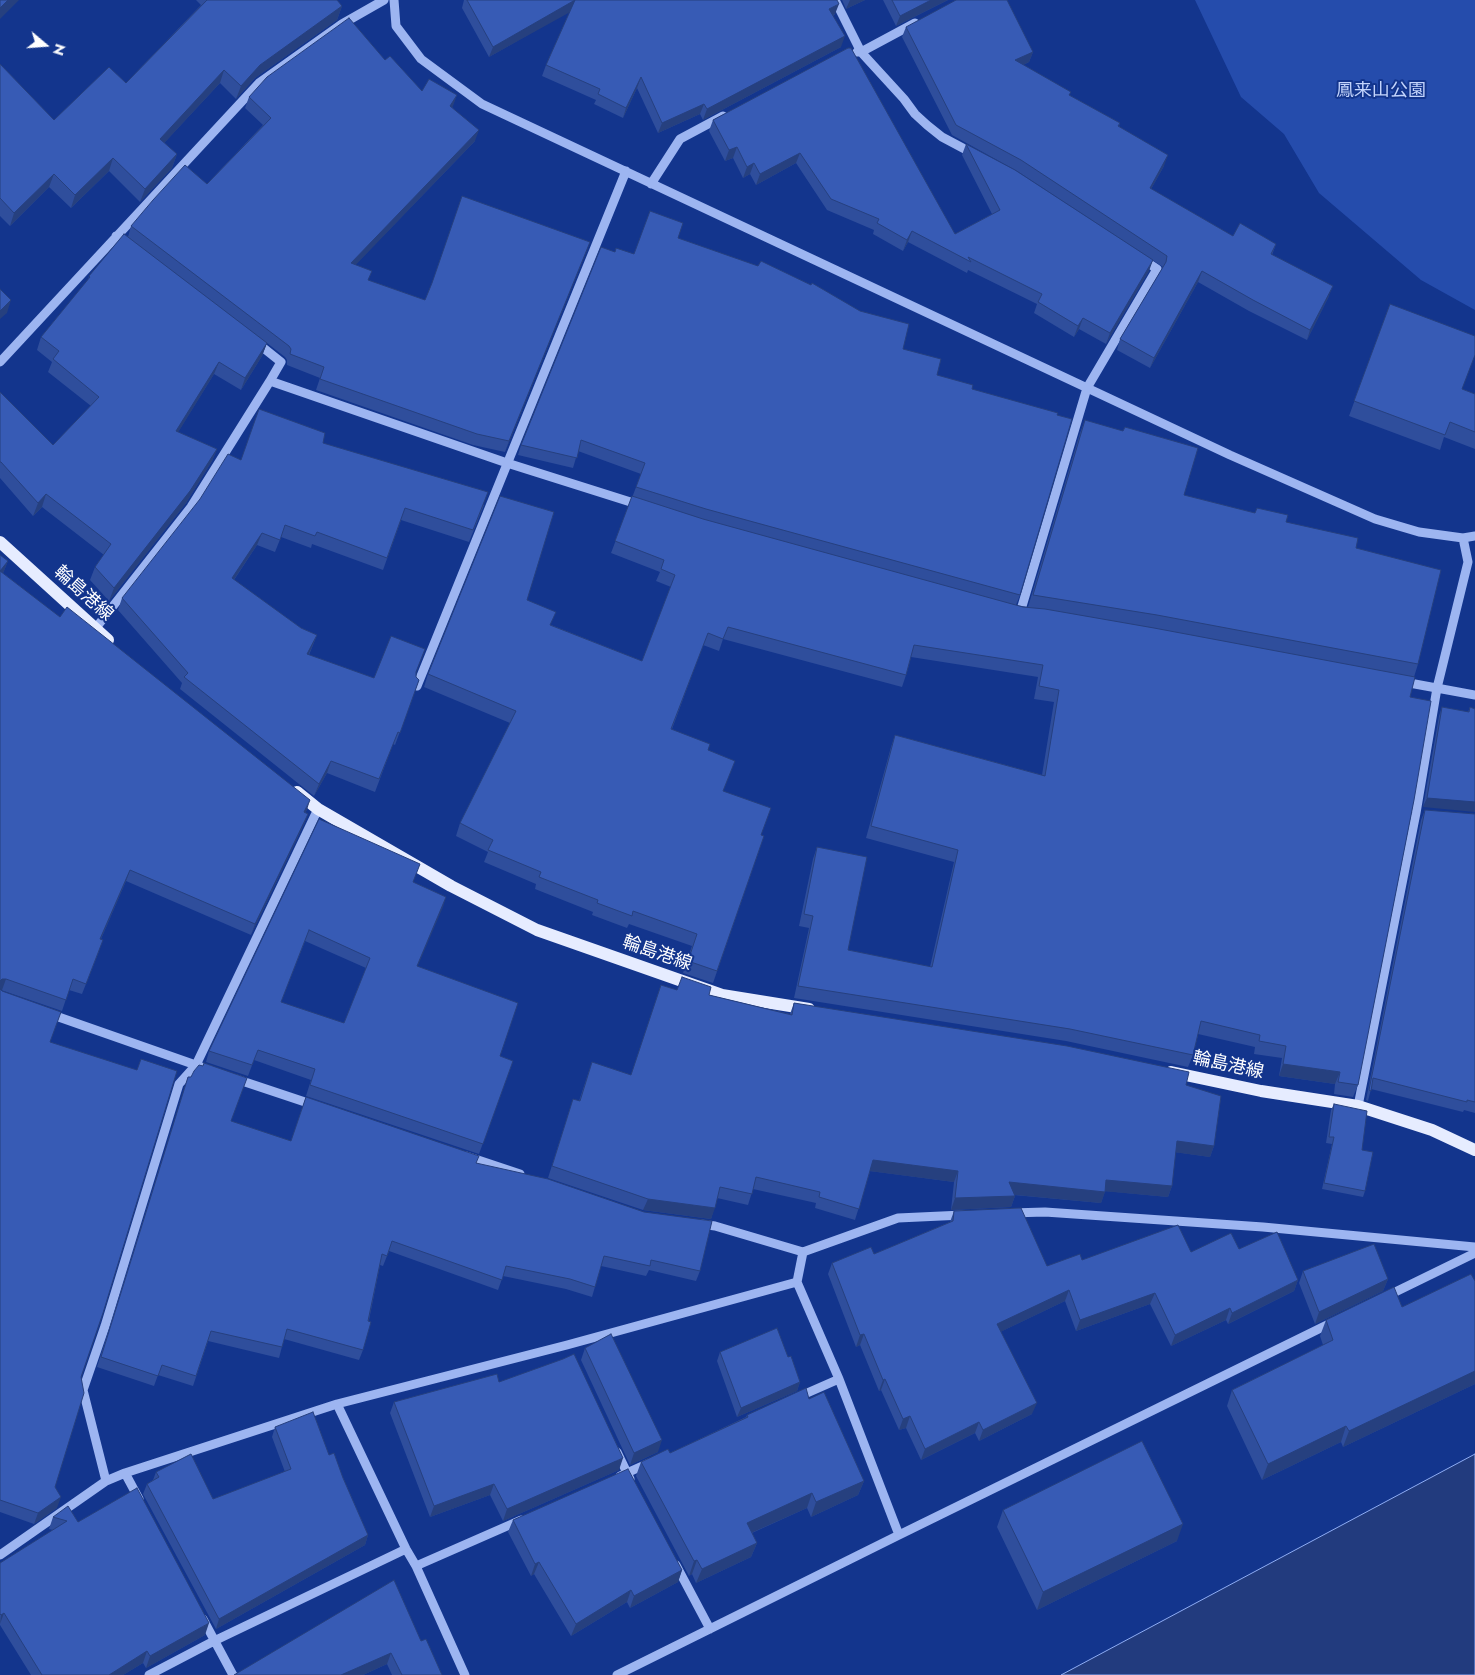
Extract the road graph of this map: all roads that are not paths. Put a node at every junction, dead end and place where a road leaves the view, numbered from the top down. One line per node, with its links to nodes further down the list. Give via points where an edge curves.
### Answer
1 (384, 0): 10 (street, via 342,24 258,83)
2 (394, 0): 8 (street, via 396,26 421,58 440,75 482,104)
3 (835, 0): 5 (street)
4 (926, 17): 5 (street)
5 (856, 52): 7 (street, via 926,125)
6 (731, 112): 9 (street, via 680,140)
7 (982, 159)
8 (626, 171): 9 (street); 17 (street)
9 (651, 184): 16 (street)
10 (116, 236): 11 (street); 14 (street)
11 (139, 254)
12 (1133, 254): 16 (street, via 1157,269)
13 (250, 337): 15 (street, via 281,362)
14 (0, 362)
15 (270, 381): 17 (street); 23 (street, via 191,507)
16 (1088, 388): 20 (street, via 1375,519 1419,532); 22 (street)
17 (507, 462): 18 (street); 26 (street)
18 (645, 507)
19 (1475, 536): 20 (street)
20 (1464, 538): 27 (street, via 1468,562)
21 (0, 542): 23 (main road, 輪島港線)
22 (1019, 612)
23 (94, 629): 24 (main road, 輪島港線)
24 (117, 648)
25 (1399, 681): 27 (street)
26 (416, 686)
27 (1437, 688): 28 (street); 31 (street)
28 (1475, 695)
29 (288, 784): 30 (main road, 輪島港線)
30 (318, 809): 34 (main road, 輪島港線, via 452,886 538,930 722,995); 35 (street)
31 (1416, 813): 32 (street); 37 (street)
32 (1426, 814)
33 (37, 1009): 35 (street)
34 (818, 1010)
35 (196, 1065): 38 (street); 58 (street, via 180,1084 106,1326 83,1390)
36 (1158, 1069): 37 (main road, 輪島港線, via 1261,1091)
37 (1358, 1106): 39 (main road, 輪島港線, via 1432,1130)
38 (323, 1108)
39 (1475, 1150)
40 (460, 1154): 41 (street)
41 (533, 1179)
42 (1006, 1214): 45 (street, via 1045,1212 1253,1226)
43 (976, 1215): 46 (street, via 898,1218)
44 (688, 1222): 46 (street, via 715,1226)
45 (1475, 1247)
46 (802, 1252): 48 (street)
47 (1475, 1253): 49 (street)
48 (797, 1282): 51 (street); 53 (street, via 569,1349)
49 (1378, 1301)
50 (1342, 1318): 63 (street)
51 (839, 1379): 52 (street); 63 (street)
52 (786, 1402)
53 (337, 1404): 56 (street); 64 (street)
54 (615, 1448): 57 (street)
55 (662, 1458): 57 (street)
56 (125, 1473): 58 (street); 61 (street)
57 (627, 1473): 59 (street); 60 (street)
58 (106, 1481): 65 (street)
59 (609, 1481)
60 (636, 1491)
61 (144, 1508)
62 (530, 1516): 67 (street)
63 (899, 1535): 69 (street)
64 (406, 1550): 67 (street); 70 (street)
65 (0, 1555)
66 (673, 1560): 69 (street)
67 (416, 1566): 73 (street)
68 (200, 1614): 70 (street)
69 (710, 1629): 74 (street)
70 (214, 1641): 71 (street); 72 (street)
71 (149, 1675)
72 (232, 1675)
73 (465, 1675)
74 (617, 1675)

